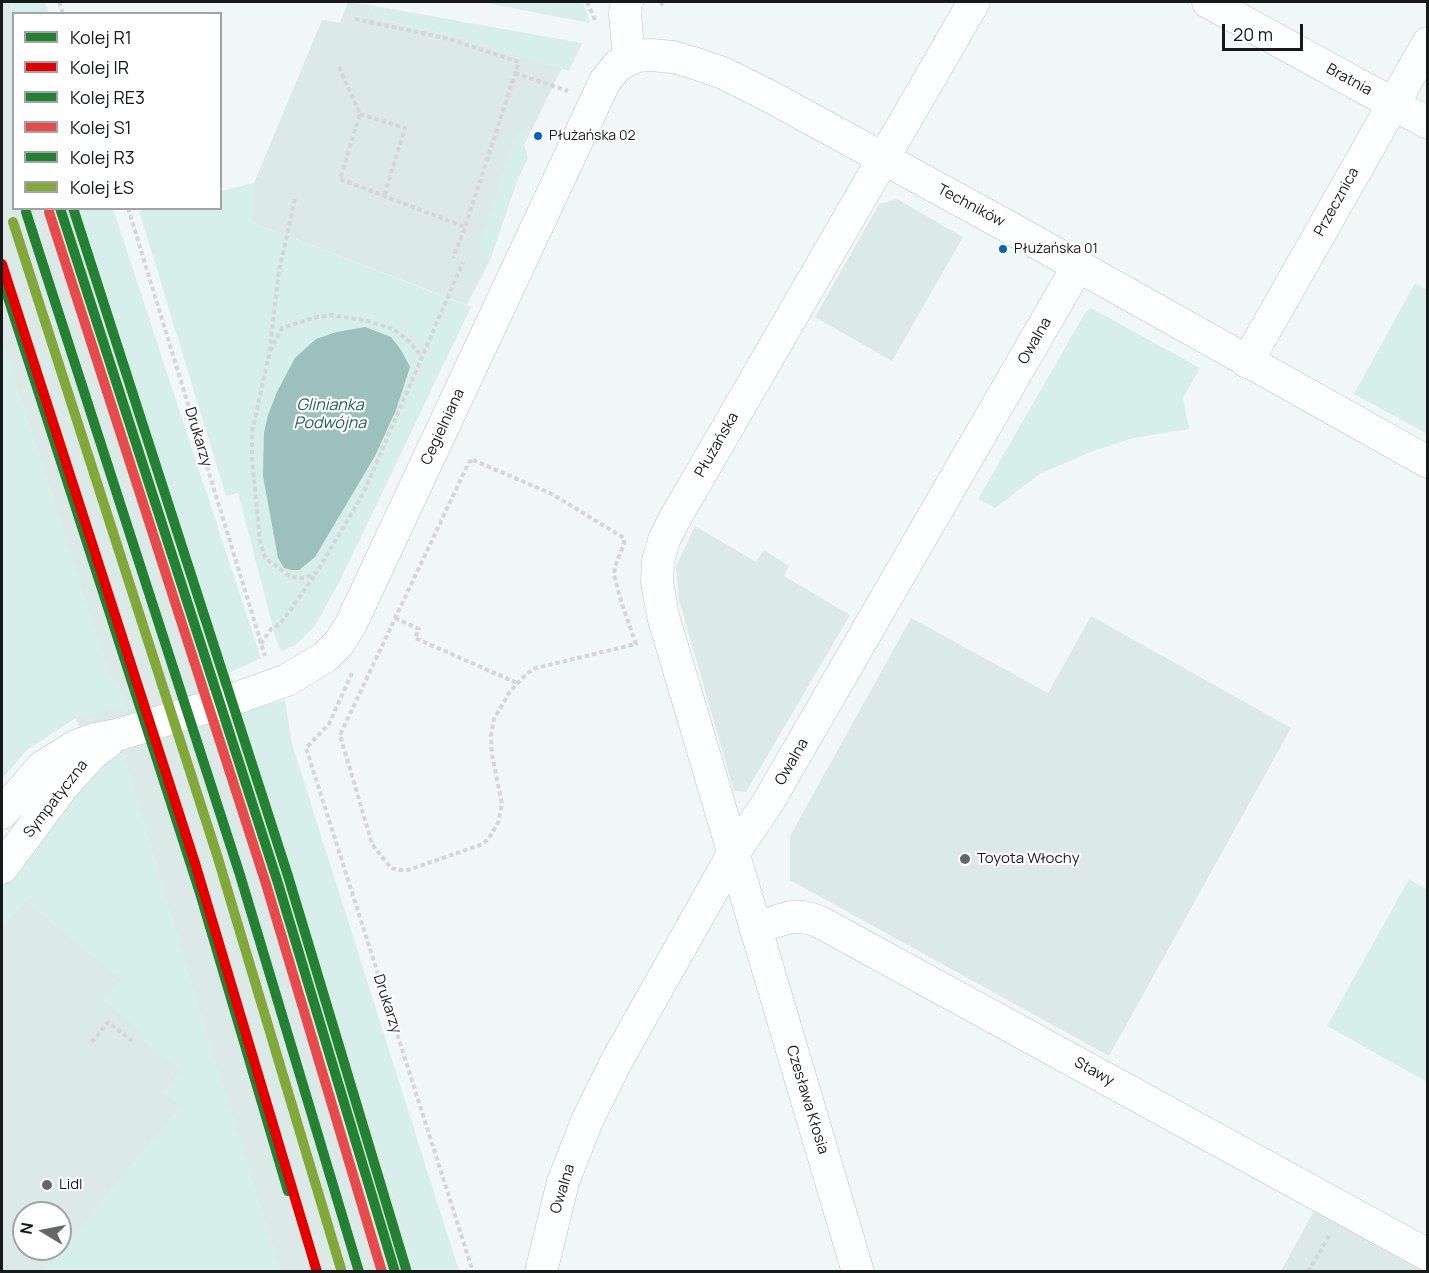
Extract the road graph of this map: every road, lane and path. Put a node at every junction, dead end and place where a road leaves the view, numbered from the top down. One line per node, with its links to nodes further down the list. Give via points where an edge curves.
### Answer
1 (587, 2): 8 (path)
2 (627, 2): 10 (street)
3 (660, 2): 6 (path)
4 (974, 2): 17 (street, Płużańska)
5 (1208, 2): 14 (street, Bratnia)
6 (666, 6)
7 (355, 19): 12 (path, via 449,39 519,62)
8 (597, 23)
9 (1428, 43): 14 (street, Przecznica)
10 (629, 59): 17 (street, Techników, via 673,57 723,73); 39 (street, Cegielniana, via 618,65 605,81 339,643 325,657 287,680)
11 (339, 68): 15 (path)
12 (515, 73): 13 (path); 21 (path)
13 (568, 90)
14 (1392, 104): 16 (street, Bratnia); 27 (street, Przecznica)
15 (360, 114): 18 (path, via 340,179); 18 (path, via 405,128)
16 (1428, 123)
17 (884, 159): 24 (street, Techników); 41 (street, Płużańska, via 674,520 658,561 659,602)
18 (384, 196): 21 (path)
19 (295, 200): 25 (path, via 279,271)
20 (129, 210): 33 (path, Drukarzy)
21 (465, 227): 22 (path)
22 (453, 258)
23 (463, 262): 26 (path)
24 (1078, 266): 27 (street, Techników); 41 (street, Owalna, via 767,804)
25 (269, 355): 26 (path, via 282,328 331,315 393,329); 29 (path, via 252,432 260,541 265,558 291,577 305,578)
26 (421, 356): 29 (path, via 363,494)
27 (1247, 362): 28 (street, Techników)
28 (1428, 462)
29 (317, 572): 33 (path)
30 (403, 585): 31 (path)
31 (410, 588): 32 (path); 37 (path, via 472,460 552,494 624,538 614,575 636,644 536,668)
32 (395, 618): 35 (path); 37 (path, via 419,630 415,638)
33 (261, 644): 36 (path, Drukarzy)
34 (370, 654): 35 (path)
35 (377, 657): 37 (path, via 340,735 372,844 391,868 399,870 483,844 498,823 502,804 491,736 494,719)
36 (268, 666)
37 (517, 683)
38 (329, 724): 48 (path, Drukarzy, via 306,748)
39 (121, 733): 40 (street, Sympatyczna, via 60,754 27,782); 42 (street, Sympatyczna, via 80,766)
40 (2, 813)
41 (733, 854): 43 (street, Płużańska); 49 (street, Owalna, via 587,1121 562,1182)
42 (2, 868)
43 (755, 928): 47 (street, Stawy, via 790,917 818,921); 50 (street, Czesława Kłosia)
44 (132, 1041): 45 (path, via 108,1022)
45 (92, 1042)
46 (1330, 1233): 51 (path)
47 (1428, 1255)
48 (473, 1272)
49 (541, 1272)
50 (858, 1272)
51 (1308, 1272)

